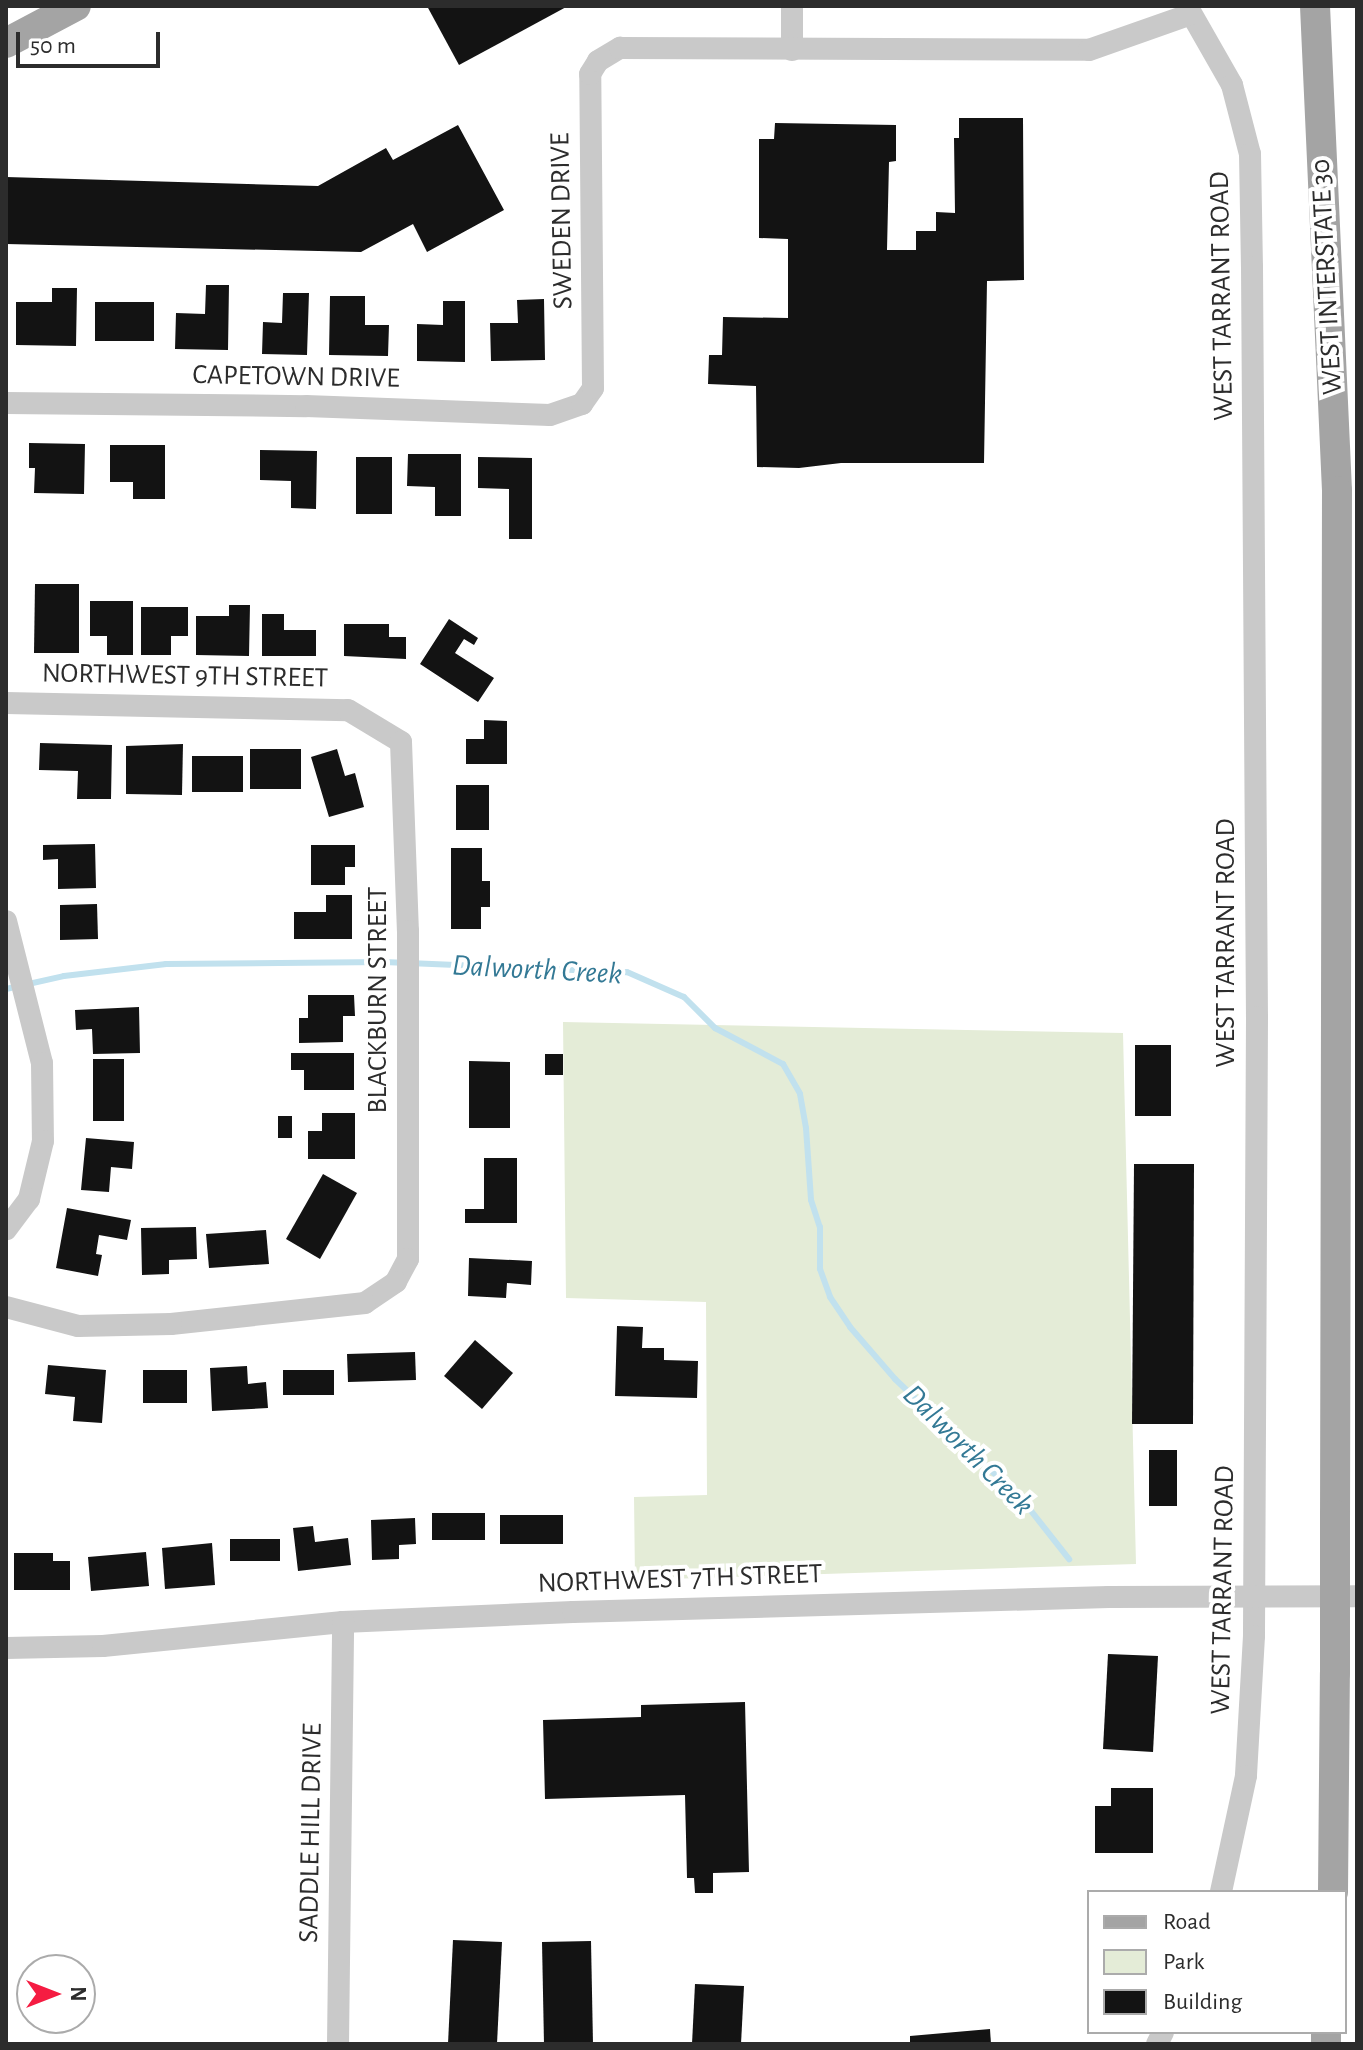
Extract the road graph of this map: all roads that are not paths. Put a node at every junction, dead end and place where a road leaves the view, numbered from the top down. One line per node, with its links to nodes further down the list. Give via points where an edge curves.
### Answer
1 (76, 6): 5 (main road)
2 (792, 6): 6 (street)
3 (1315, 6): 19 (main road, WEST INTERSTATE 30, bridge, via 1337,491)
4 (1189, 10): 6 (street, via 1089,50); 14 (street, WEST TARRANT ROAD, via 1232,85 1250,154 1257,1017)
5 (6, 43)
6 (792, 50): 8 (street, SWEDEN DRIVE, via 620,48 598,61 590,74 593,388)
7 (6, 403): 8 (street, CAPETOWN DRIVE, via 550,415)
8 (582, 404)
9 (6, 703): 10 (street, NORTHWEST 9TH STREET, via 348,710)
10 (401, 742): 13 (street, BLACKBURN STREET, via 408,931 408,1259 396,1282 365,1303 171,1324 78,1326)
11 (6, 921): 12 (street, via 42,1063 43,1141 29,1199)
12 (6, 1229)
13 (6, 1307)
14 (1255, 1596): 15 (street, NORTHWEST 7TH STREET); 16 (street, NORTHWEST 7TH STREET); 18 (street, WEST TARRANT ROAD, via 1246,1776)
15 (1357, 1596)
16 (343, 1622): 17 (street, NORTHWEST 7TH STREET, via 103,1646); 20 (street, SADDLE HILL DRIVE)
17 (6, 1648)
18 (1221, 1890)
19 (1333, 1890)
20 (338, 2044)

